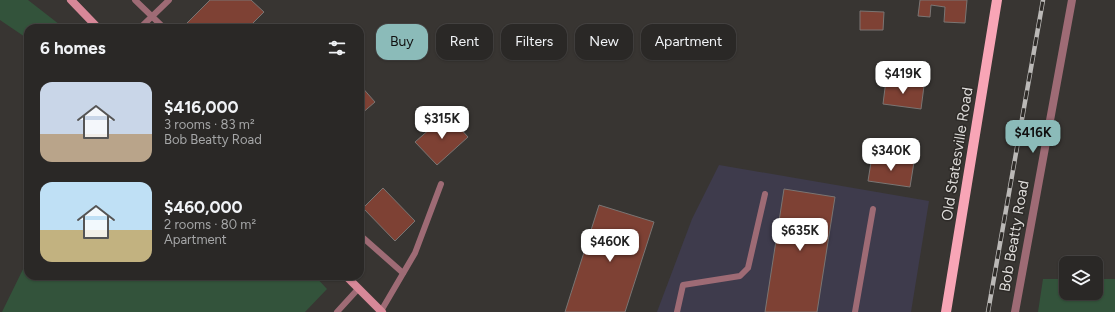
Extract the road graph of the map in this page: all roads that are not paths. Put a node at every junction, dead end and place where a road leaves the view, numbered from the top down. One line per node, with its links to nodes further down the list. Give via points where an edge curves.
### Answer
1 (71, 0): 7 (main road)
2 (135, 0): 6 (lane)
3 (169, 0): 6 (lane)
4 (997, 0): 21 (main road, Old Statesville Road)
5 (1072, 0): 22 (street, Bob Beatty Road)
6 (152, 16): 8 (lane); 9 (lane)
7 (94, 24)
8 (144, 24)
9 (160, 24)
10 (441, 184): 14 (lane, via 415,252)
11 (765, 194): 19 (lane, via 748,268 740,276 683,285)
12 (873, 209): 20 (lane)
13 (364, 239): 14 (lane)
14 (403, 273): 18 (lane)
15 (350, 280): 16 (main road)
16 (358, 289): 17 (lane); 18 (main road)
17 (337, 312)
18 (381, 312)
19 (677, 312)
20 (855, 312)
21 (946, 312)
22 (1015, 312)

